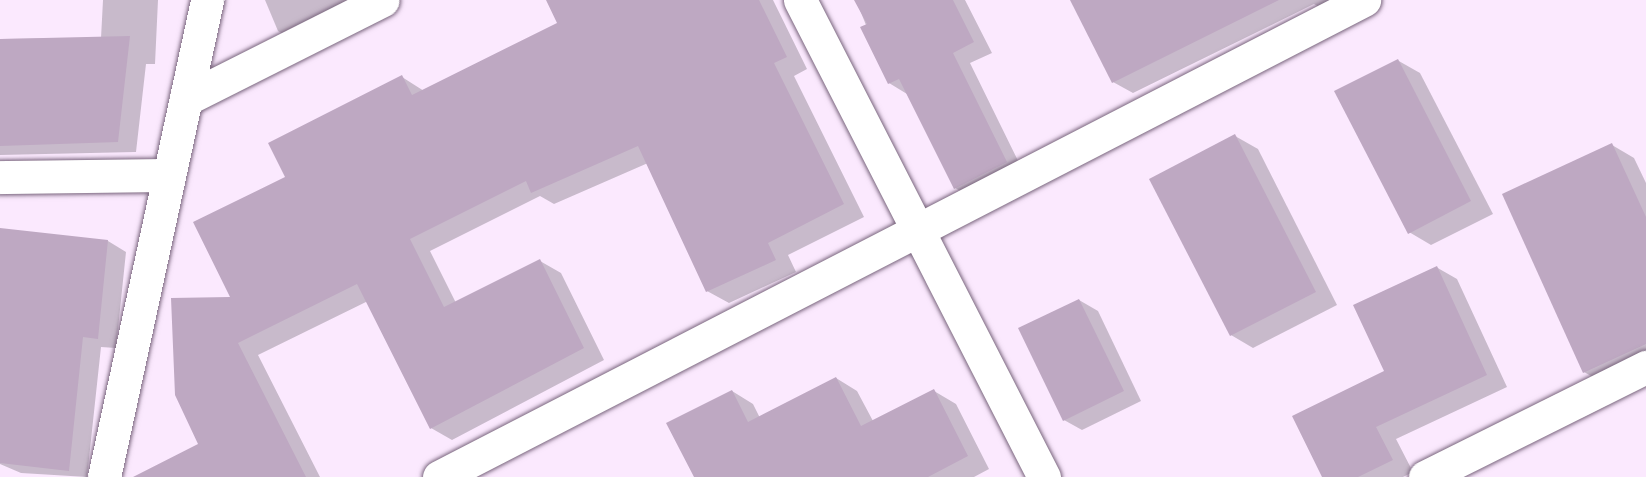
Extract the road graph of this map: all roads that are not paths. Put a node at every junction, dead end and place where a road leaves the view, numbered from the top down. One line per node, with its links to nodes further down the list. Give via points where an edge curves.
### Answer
1 (207, 0): 5 (street)
2 (383, 0): 5 (street)
3 (800, 0): 8 (street)
4 (1364, 0): 8 (street)
5 (186, 99): 6 (street)
6 (169, 175): 7 (street); 10 (street)
7 (0, 177)
8 (918, 230): 11 (street); 12 (street)
9 (1646, 367): 13 (street)
10 (104, 477)
11 (439, 477)
12 (1044, 477)
13 (1425, 477)

